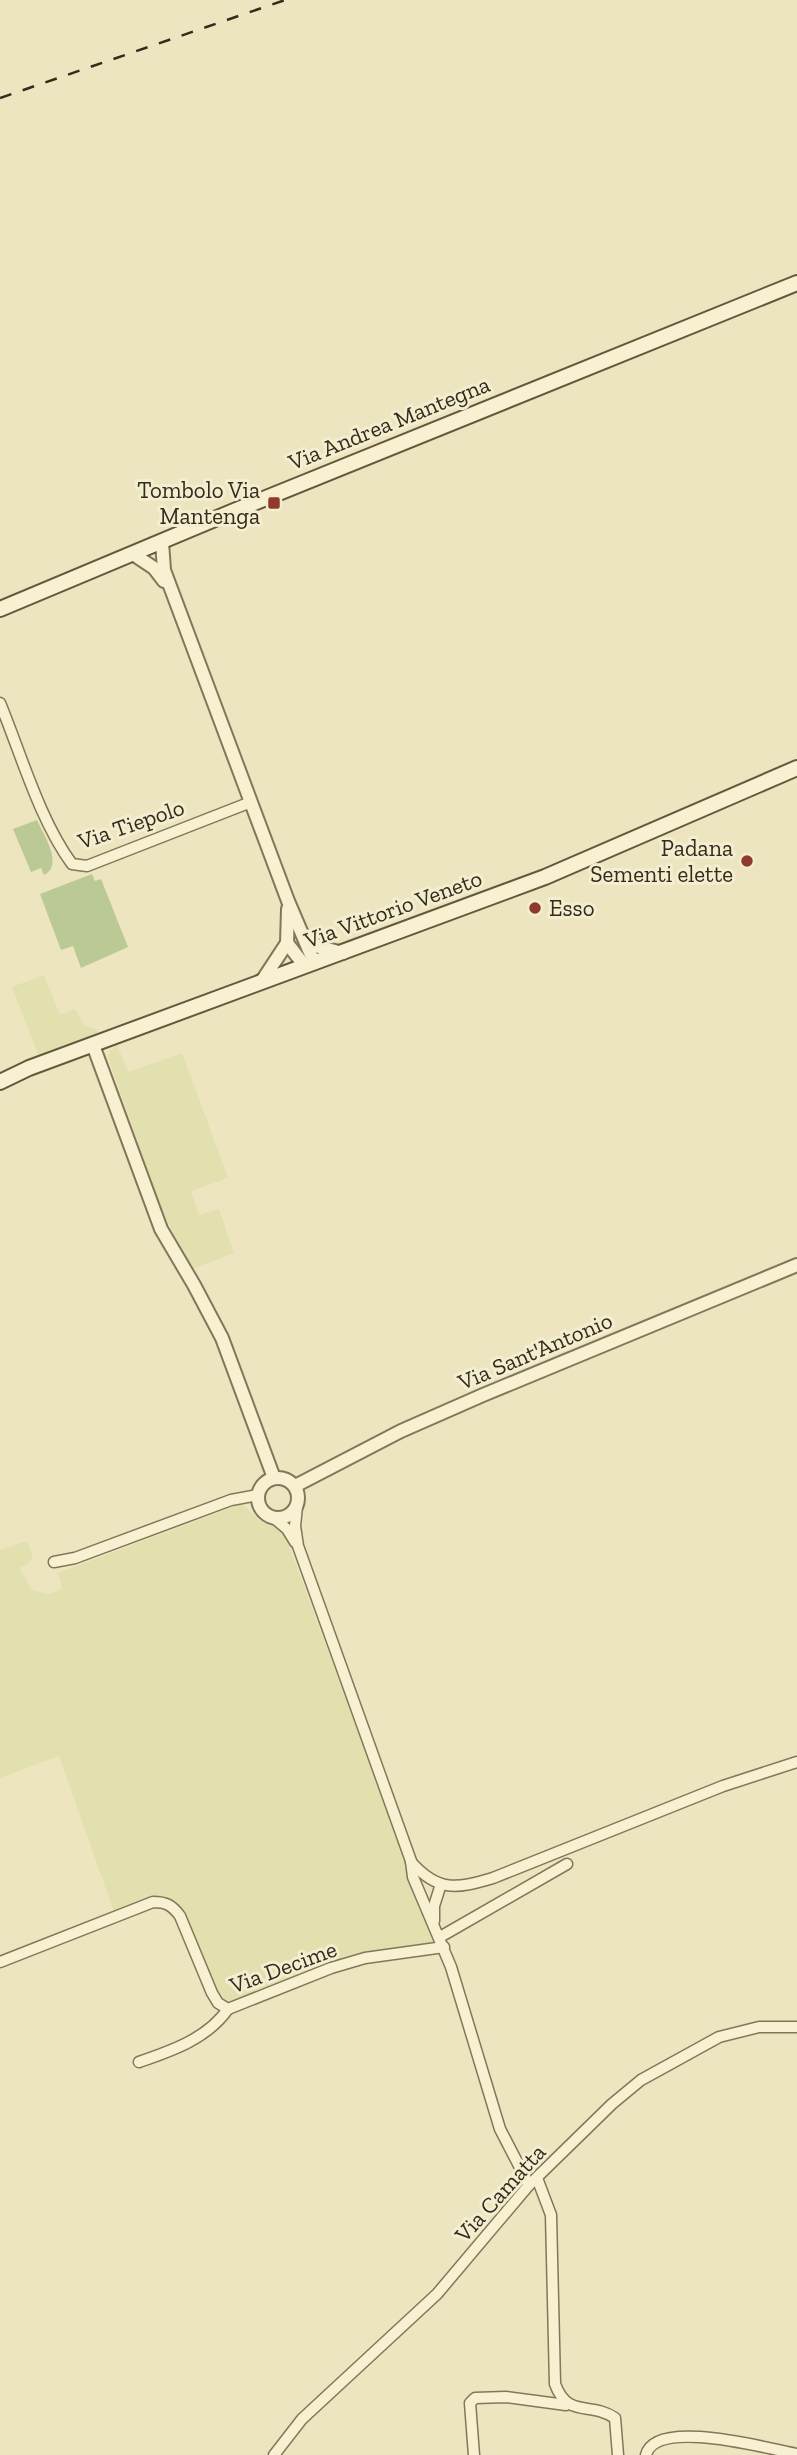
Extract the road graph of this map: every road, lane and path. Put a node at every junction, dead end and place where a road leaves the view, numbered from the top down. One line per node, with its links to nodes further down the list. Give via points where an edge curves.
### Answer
1 (797, 283): 2 (main road, Via Andrea Mantegna, via 259,500)
2 (156, 548): 3 (main road, Via Andrea Mantegna); 4 (street); 5 (street)
3 (133, 554): 4 (street); 6 (main road, Via Andrea Mantegna)
4 (154, 568): 5 (street)
5 (171, 589): 9 (street)
6 (0, 609)
7 (0, 703): 9 (street, Via Tiepolo, via 44,812 72,864 87,866)
8 (797, 768): 13 (main road, Via Vittorio Veneto, via 545,877)
9 (251, 802): 10 (street)
10 (288, 901): 11 (street); 12 (street)
11 (305, 938): 13 (street); 14 (street)
12 (287, 943): 14 (street); 15 (street)
13 (343, 953): 14 (main road, Via Vittorio Veneto)
14 (309, 964): 15 (main road, Via Vittorio Veneto)
15 (262, 981): 16 (main road, Via Vittorio Veneto)
16 (93, 1045): 17 (main road, Via Vittorio Veneto); 19 (street, via 161,1229 222,1338)
17 (0, 1082)
18 (797, 1265): 20 (street, Via Sant'Antonio, via 401,1431)
19 (274, 1478): 20 (street); 21 (street)
20 (295, 1486): 22 (street)
21 (258, 1495): 23 (street, via 261,1508); 25 (street, via 243,1496)
22 (297, 1506): 23 (street, via 290,1514); 24 (street)
23 (274, 1518): 24 (street)
24 (298, 1546): 27 (street)
25 (54, 1562)
26 (797, 1762): 29 (street, via 723,1786 493,1878 468,1885)
27 (411, 1861): 29 (street); 30 (street)
28 (567, 1864): 32 (street)
29 (436, 1883): 30 (street); 31 (street)
30 (422, 1900): 31 (street)
31 (434, 1925): 32 (street)
32 (442, 1942): 34 (street, Via Decime, via 331,1968); 37 (street, via 500,2129)
33 (0, 1962): 34 (street, Via Decime, via 153,1902 165,1902 180,1916 212,1993)
34 (228, 2009): 36 (street, via 198,2037)
35 (797, 2027): 37 (street, Via Camatta, via 759,2027 719,2037 641,2080)
36 (139, 2062)
37 (533, 2182): 38 (street, via 551,2214 555,2384); 40 (street, Via Camatta, via 437,2294 302,2419)
38 (567, 2405): 41 (street, via 475,2398 470,2403); 42 (street, via 615,2418)
39 (797, 2454): 43 (street, via 678,2436 653,2444)
40 (274, 2455)
41 (474, 2455)
42 (618, 2455)
43 (646, 2455)

